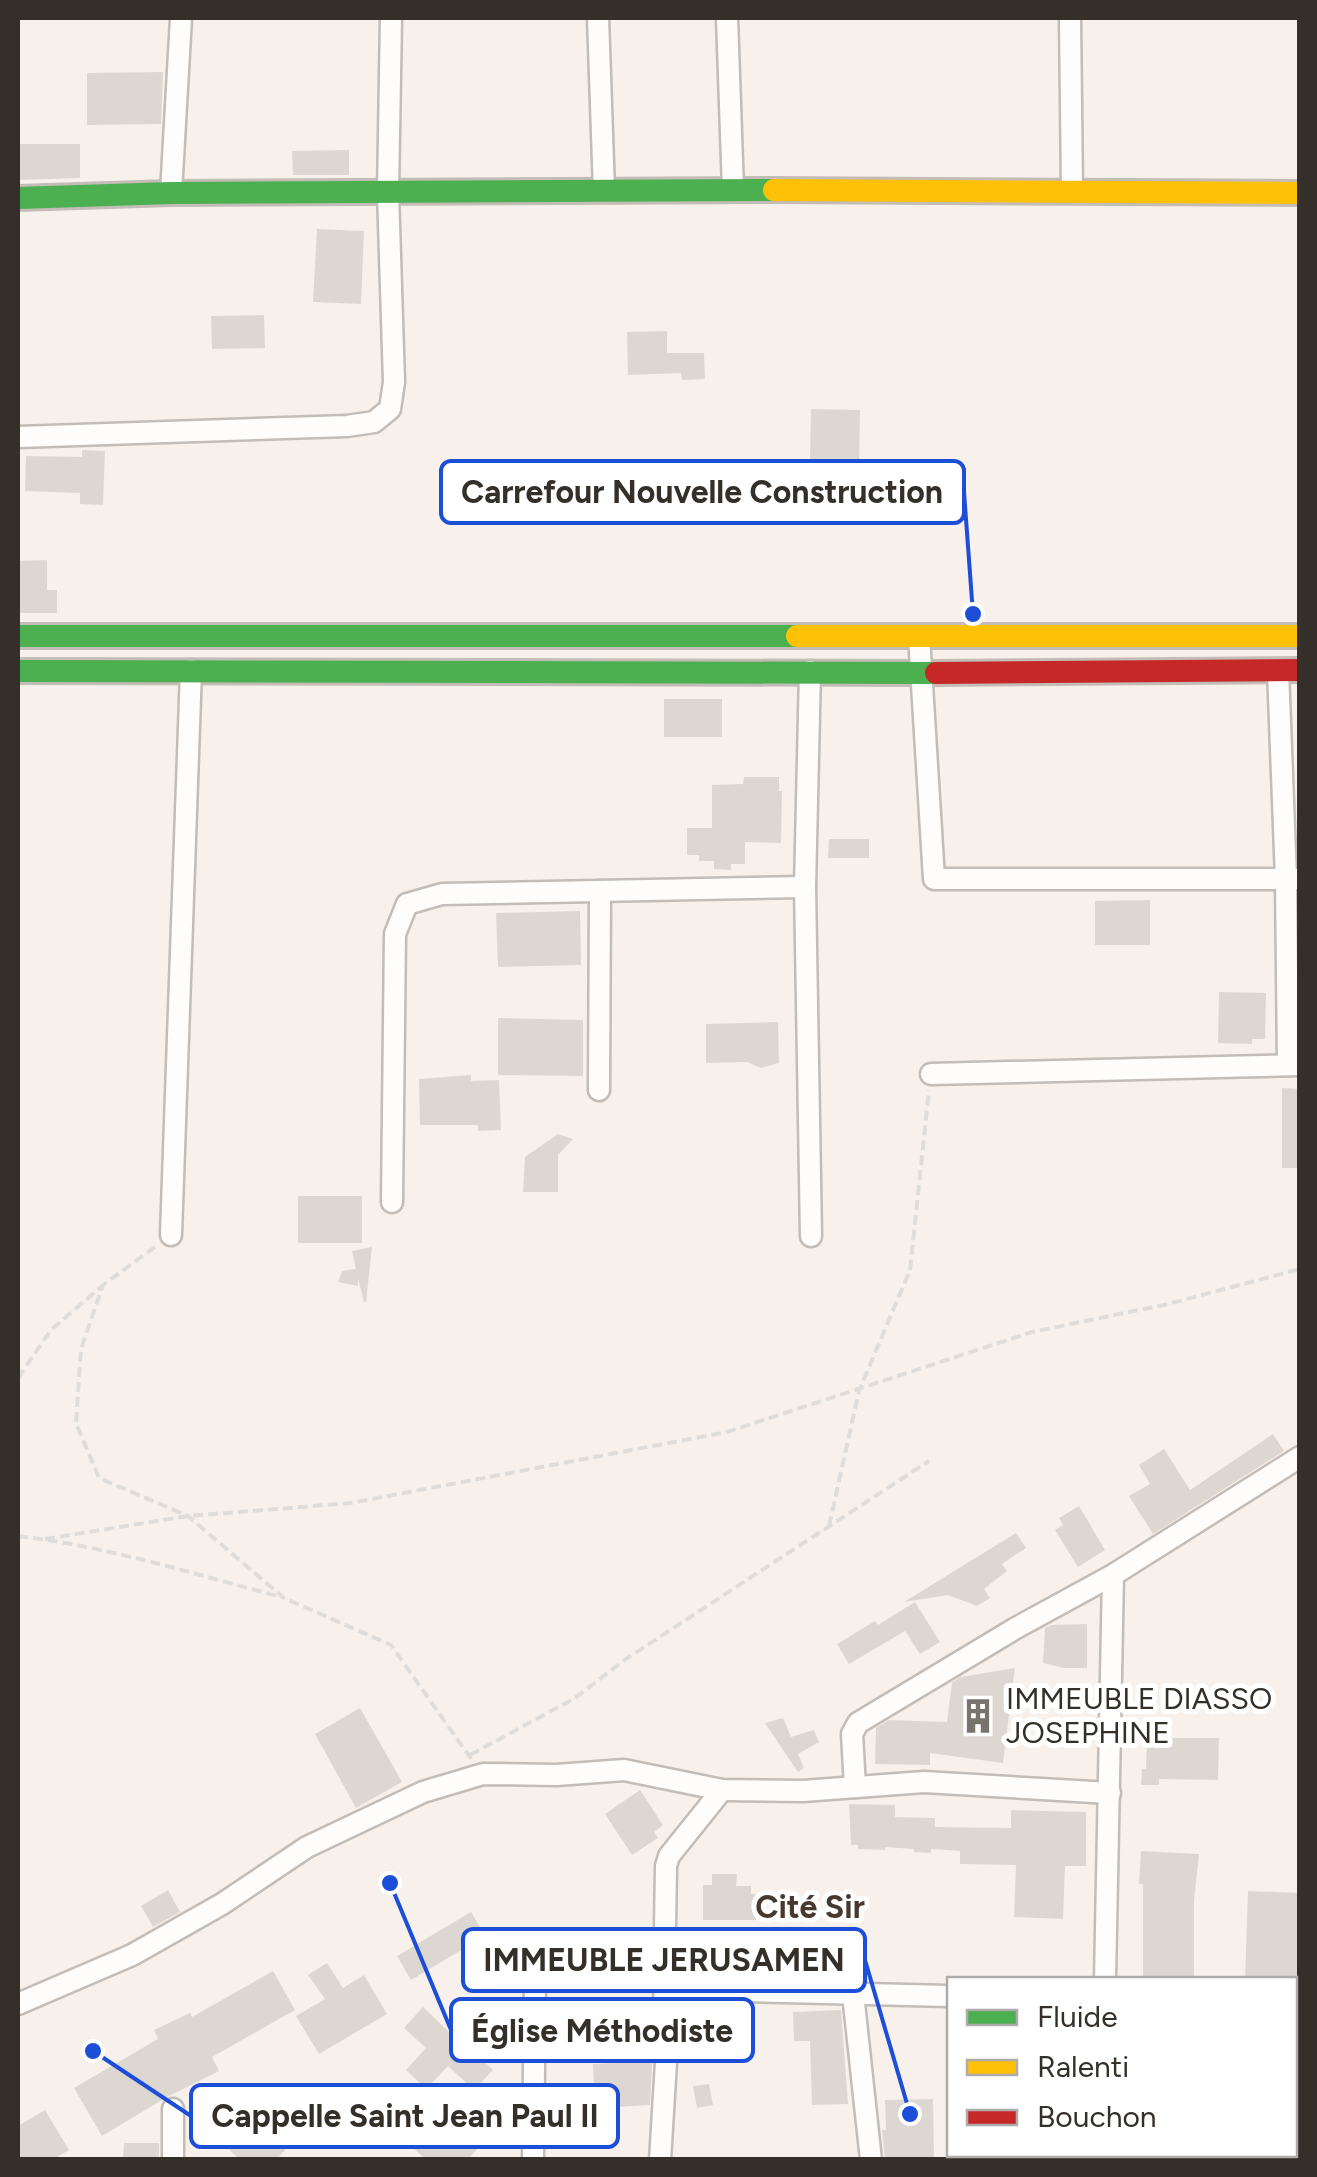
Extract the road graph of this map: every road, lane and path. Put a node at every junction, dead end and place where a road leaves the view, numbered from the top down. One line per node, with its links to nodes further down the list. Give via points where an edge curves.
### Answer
1 (180, 18): 10 (street)
2 (391, 18): 9 (street)
3 (598, 18): 8 (street)
4 (727, 18): 6 (street)
5 (1070, 18): 7 (street)
6 (733, 190): 7 (main road); 8 (main road)
7 (1072, 190): 11 (main road)
8 (604, 191): 9 (main road)
9 (388, 192): 10 (main road); 13 (street, via 394,382 390,409 374,422)
10 (172, 193): 12 (main road)
11 (1300, 193)
12 (18, 198)
13 (18, 437)
14 (18, 636): 15 (main road)
15 (919, 636): 16 (main road); 21 (street)
16 (1300, 636)
17 (191, 670): 19 (main road); 20 (main road); 29 (street)
18 (1289, 670): 21 (main road); 22 (street)
19 (810, 671): 21 (main road); 23 (street)
20 (18, 672)
21 (921, 673): 22 (street, via 934,879)
22 (1293, 879): 25 (street)
23 (805, 887): 24 (street); 30 (street)
24 (600, 891): 27 (street); 28 (street, via 442,894 407,904 394,934)
25 (1294, 1065): 26 (street)
26 (931, 1074): 34 (path, via 910,1270)
27 (599, 1090)
28 (392, 1202)
29 (171, 1236): 32 (path)
30 (811, 1236)
31 (1300, 1269): 34 (path, via 1032,1332)
32 (104, 1284): 33 (path, via 51,1330); 37 (path, via 82,1349 76,1423 100,1478)
33 (18, 1378)
34 (859, 1390): 37 (path, via 727,1432 530,1470 351,1503); 38 (path)
35 (1300, 1457): 41 (street)
36 (929, 1461): 38 (path)
37 (188, 1516): 40 (path); 42 (path)
38 (829, 1526): 43 (path, via 575,1698)
39 (18, 1536): 40 (path)
40 (45, 1539): 42 (path)
41 (1112, 1575): 45 (street, via 858,1724 852,1734); 47 (street)
42 (284, 1598): 43 (path, via 391,1644)
43 (469, 1755): 44 (path)
44 (483, 1774): 46 (street, via 624,1770); 53 (street, via 423,1792 307,1848 132,1955)
45 (855, 1787): 46 (street); 47 (street, via 924,1782)
46 (722, 1790): 50 (street, via 666,1866)
47 (1110, 1793): 49 (street)
48 (535, 1976): 56 (street)
49 (1105, 1977)
50 (664, 1990): 51 (street); 57 (street)
51 (854, 1994): 52 (street); 58 (street)
52 (947, 1996)
53 (18, 2004)
54 (173, 2108): 55 (street)
55 (173, 2160)
56 (533, 2160)
57 (660, 2160)
58 (872, 2160)

